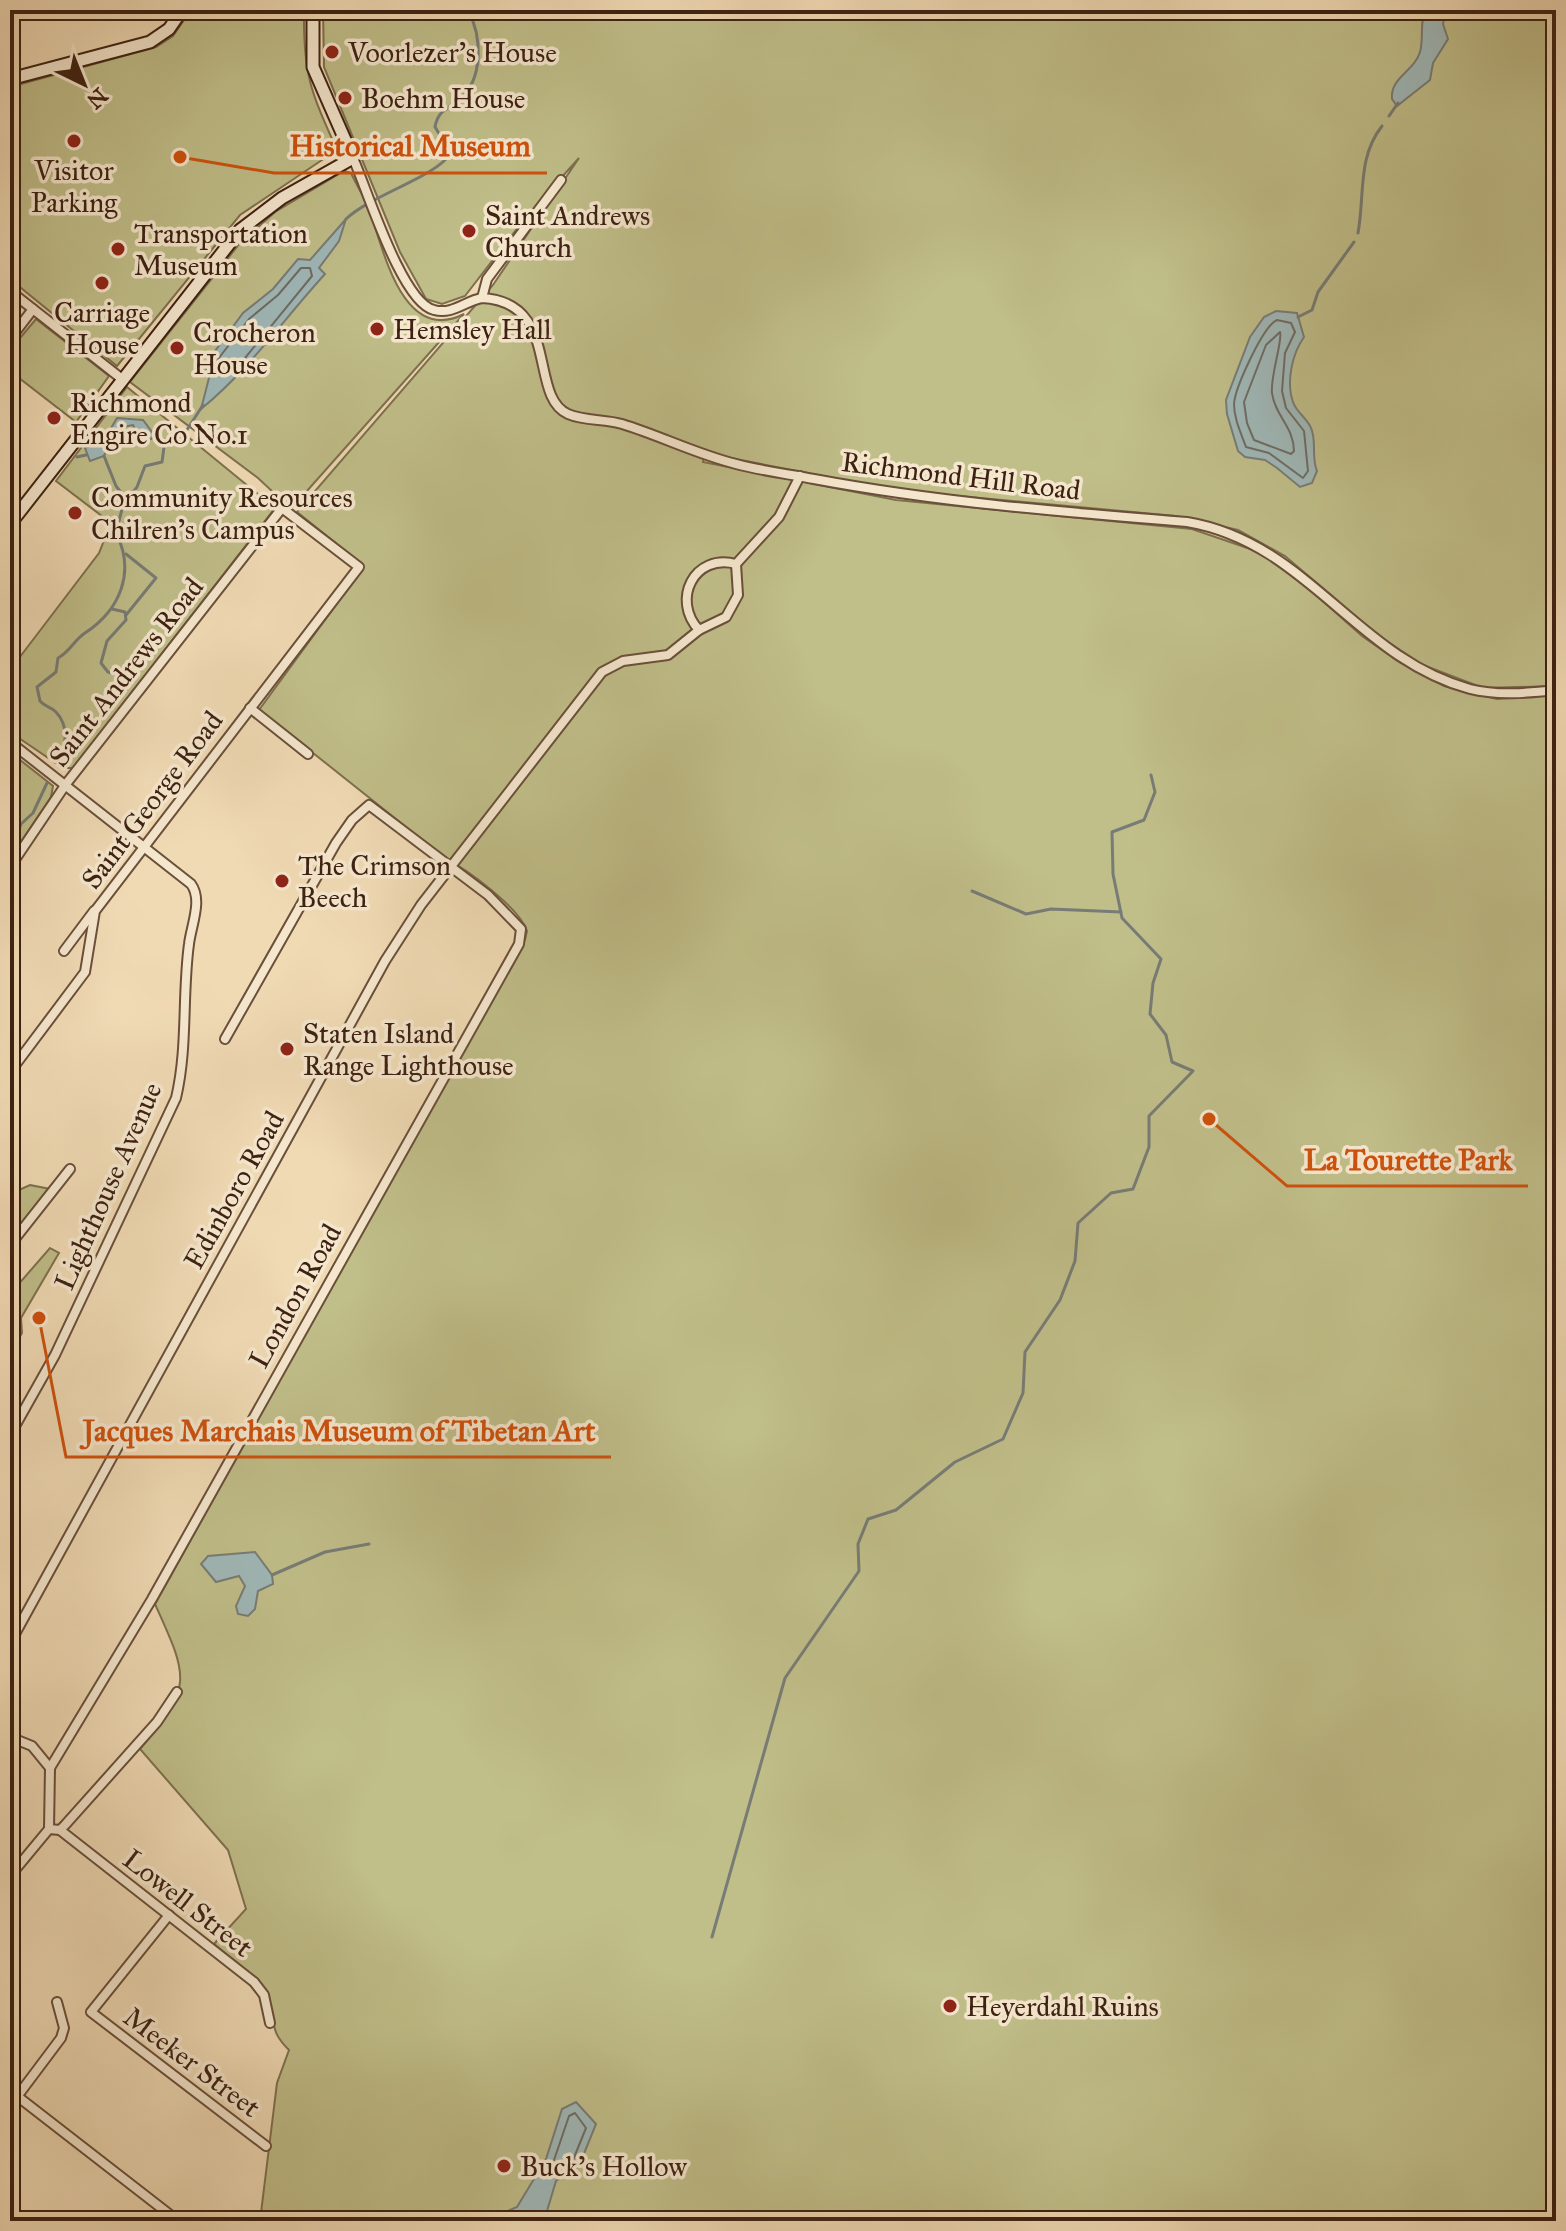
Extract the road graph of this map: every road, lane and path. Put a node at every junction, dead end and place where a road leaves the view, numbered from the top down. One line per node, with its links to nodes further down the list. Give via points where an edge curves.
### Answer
1 (182, 10): 3 (street, via 169,29 150,42)
2 (313, 10): 4 (street, via 313,67)
3 (10, 79)
4 (353, 158): 7 (street, via 419,302 434,310 454,310); 10 (street, via 282,198 240,230)
5 (561, 180): 7 (street, via 487,279)
6 (10, 291): 8 (street)
7 (482, 298): 11 (street, Richmond Hill Road, via 513,310 534,330 550,396 568,414 623,424 717,459)
8 (33, 309): 9 (street); 10 (street)
9 (10, 339)
10 (122, 379): 12 (street)
11 (800, 476): 13 (street, via 766,535); 16 (street, Richmond Hill Road, via 945,501 1187,522 1220,530 1276,556 1378,642 1433,674 1495,693)
12 (10, 524)
13 (736, 564): 15 (street, Edinboro Road, via 736,603 718,623); 15 (street, via 711,564 692,579 685,603)
14 (359, 567): 17 (street, Saint George Road); 20 (street, Saint Andrews Road, via 282,508)
15 (699, 630): 23 (street, Edinboro Road, via 668,655 623,661 602,672)
16 (1556, 690)
17 (250, 708): 19 (street); 21 (street, Saint George Road)
18 (10, 742): 20 (street, Lighthouse Avenue)
19 (308, 754)
20 (66, 784): 21 (street, Lighthouse Avenue); 22 (street, Saint Andrews Road)
21 (144, 847): 24 (street, Saint George Road); 30 (street, Lighthouse Avenue, via 191,884 197,897 186,962 178,1089 169,1118 55,1355)
22 (10, 867)
23 (450, 868): 26 (street, via 369,805 336,843); 31 (street, Edinboro Road, via 385,961); 34 (street, London Road, via 519,926 519,944 138,1623)
24 (95, 911): 25 (street); 27 (street, Saint George Road, via 85,972)
25 (64, 951)
26 (225, 1039)
27 (10, 1072)
28 (70, 1169): 29 (street)
29 (10, 1245)
30 (10, 1435)
31 (10, 1643)
32 (177, 1692): 36 (street, via 157,1722)
33 (10, 1737): 34 (street, via 32,1746)
34 (50, 1768): 35 (street)
35 (49, 1829): 36 (street); 37 (street)
36 (60, 1830): 38 (street, Lowell Street)
37 (10, 1876)
38 (169, 1915): 40 (street, Lowell Street, via 254,1982 264,1995); 43 (street, Meeker Street, via 91,2012)
39 (57, 2002): 41 (street, via 64,2028 61,2038)
40 (270, 2023)
41 (17, 2096): 42 (street); 44 (street)
42 (10, 2106)
43 (266, 2146)
44 (178, 2221)

